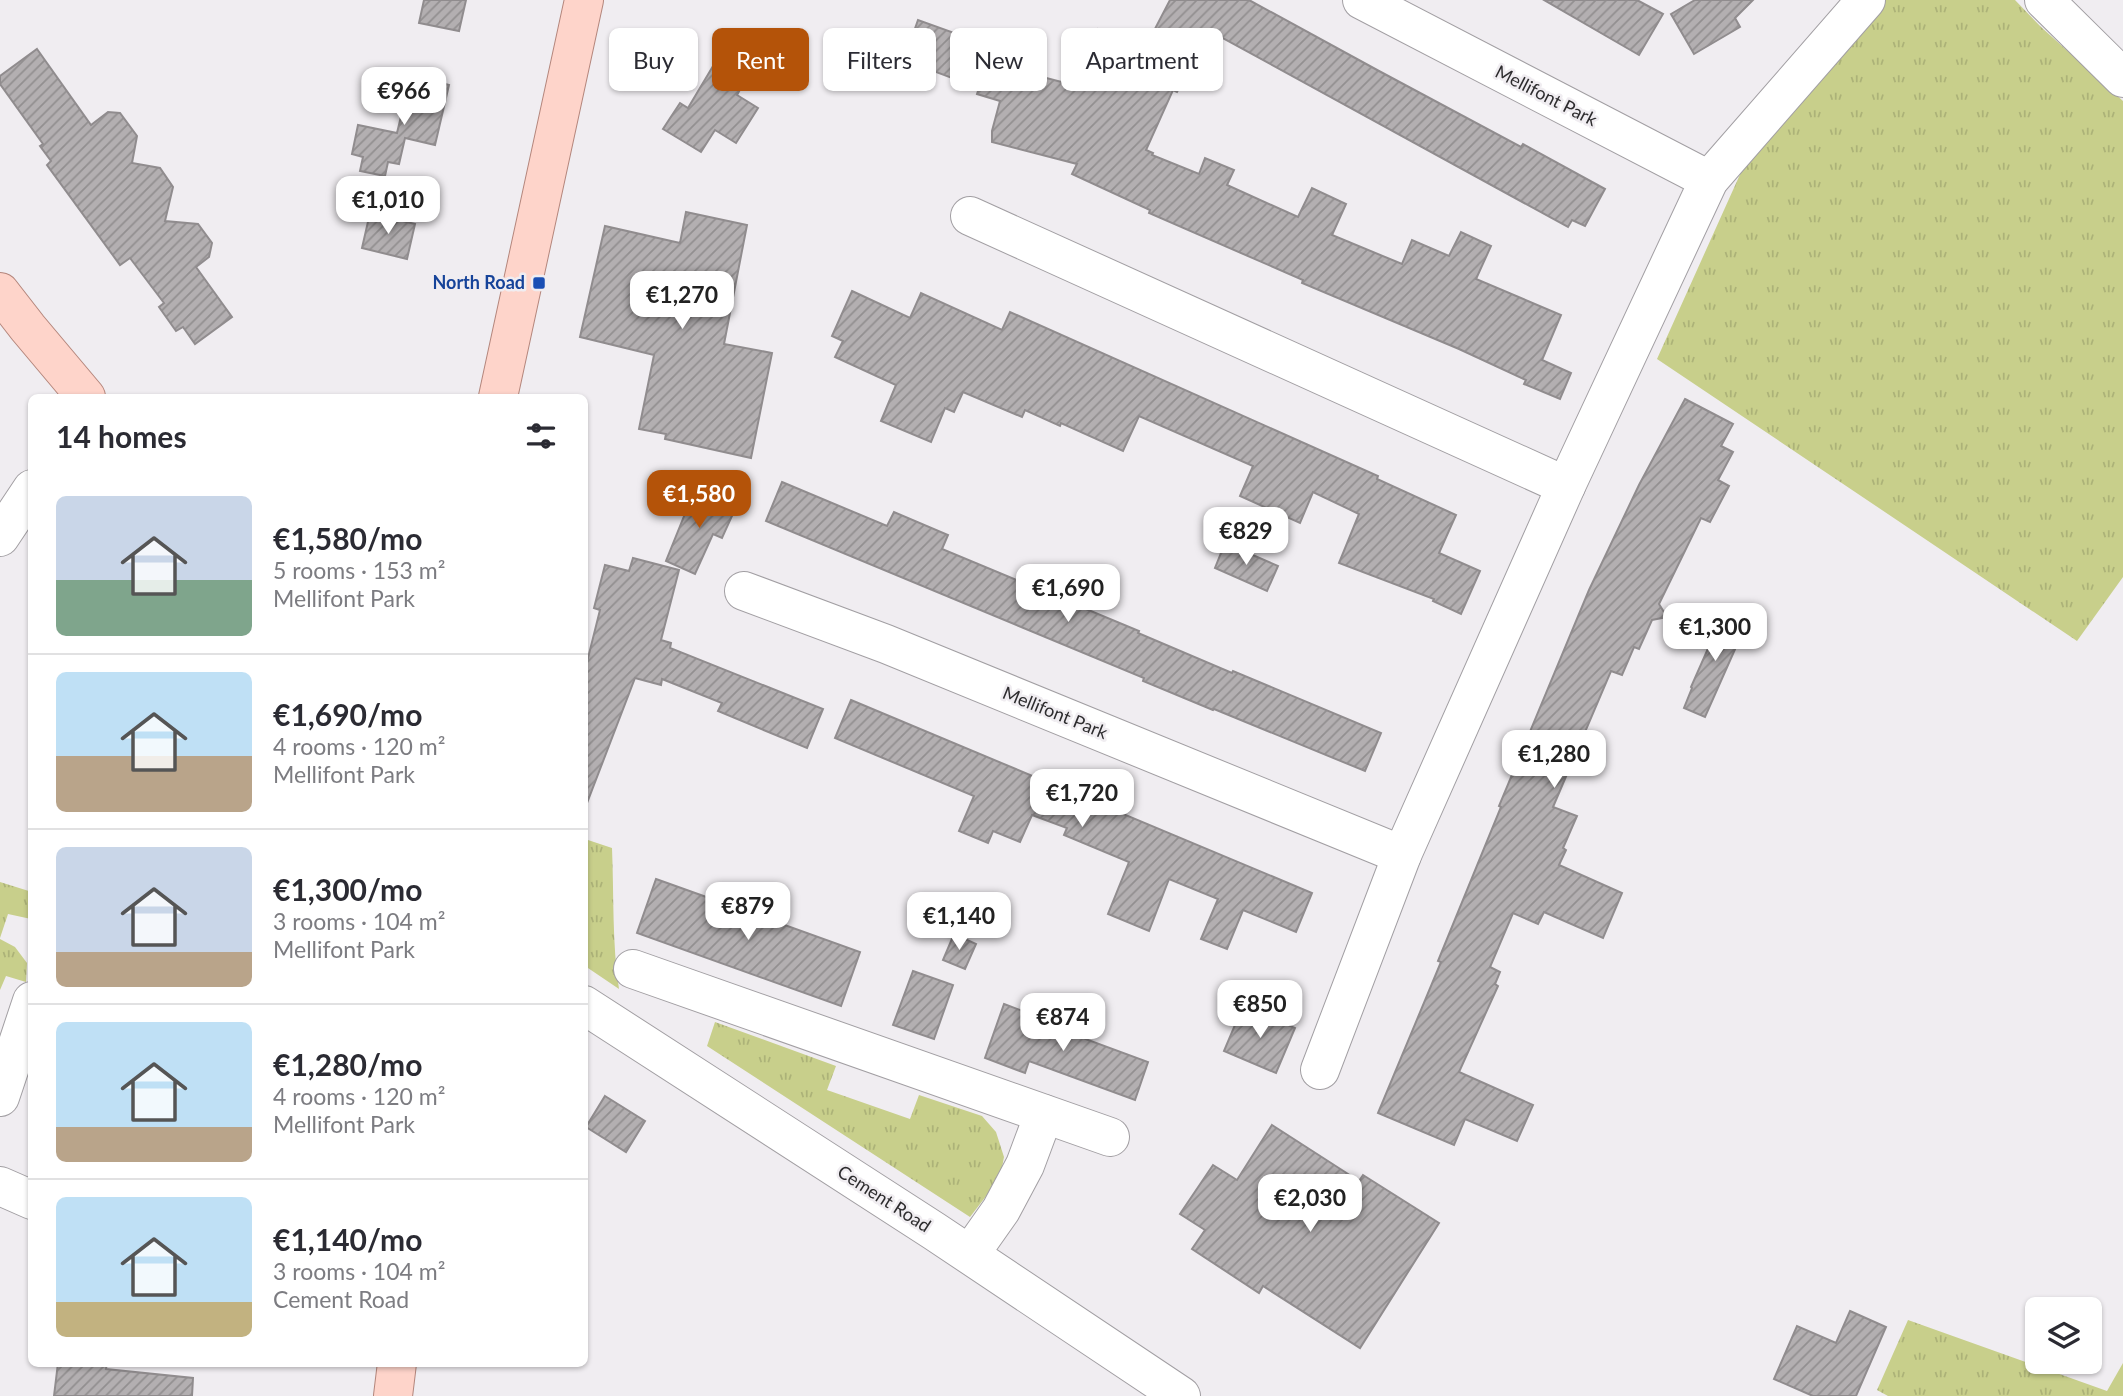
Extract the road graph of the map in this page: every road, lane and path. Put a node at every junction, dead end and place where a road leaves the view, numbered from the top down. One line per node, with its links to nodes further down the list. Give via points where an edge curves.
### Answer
1 (584, 0): 10 (main road)
2 (1866, 0): 6 (street)
3 (2044, 0): 5 (street)
4 (1378, 4): 6 (street, Mellifont Park)
5 (2123, 78)
6 (1709, 180): 11 (street)
7 (970, 216): 11 (street)
8 (0, 292): 9 (main road)
9 (83, 394)
10 (499, 394)
11 (1566, 486): 15 (street)
12 (28, 495): 13 (street)
13 (0, 537)
14 (744, 591): 15 (street, Mellifont Park, via 886,644)
15 (1402, 855): 19 (street)
16 (633, 969): 21 (street)
17 (588, 1008): 25 (street, Cement Road)
18 (28, 1011): 20 (street)
19 (1320, 1070)
20 (4, 1072)
21 (1044, 1114): 22 (street); 25 (street, via 1025,1165)
22 (1110, 1137)
23 (0, 1186): 24 (street)
24 (28, 1197)
25 (970, 1254): 28 (street, Cement Road)
26 (397, 1367): 27 (main road)
27 (393, 1396)
28 (1181, 1396)

